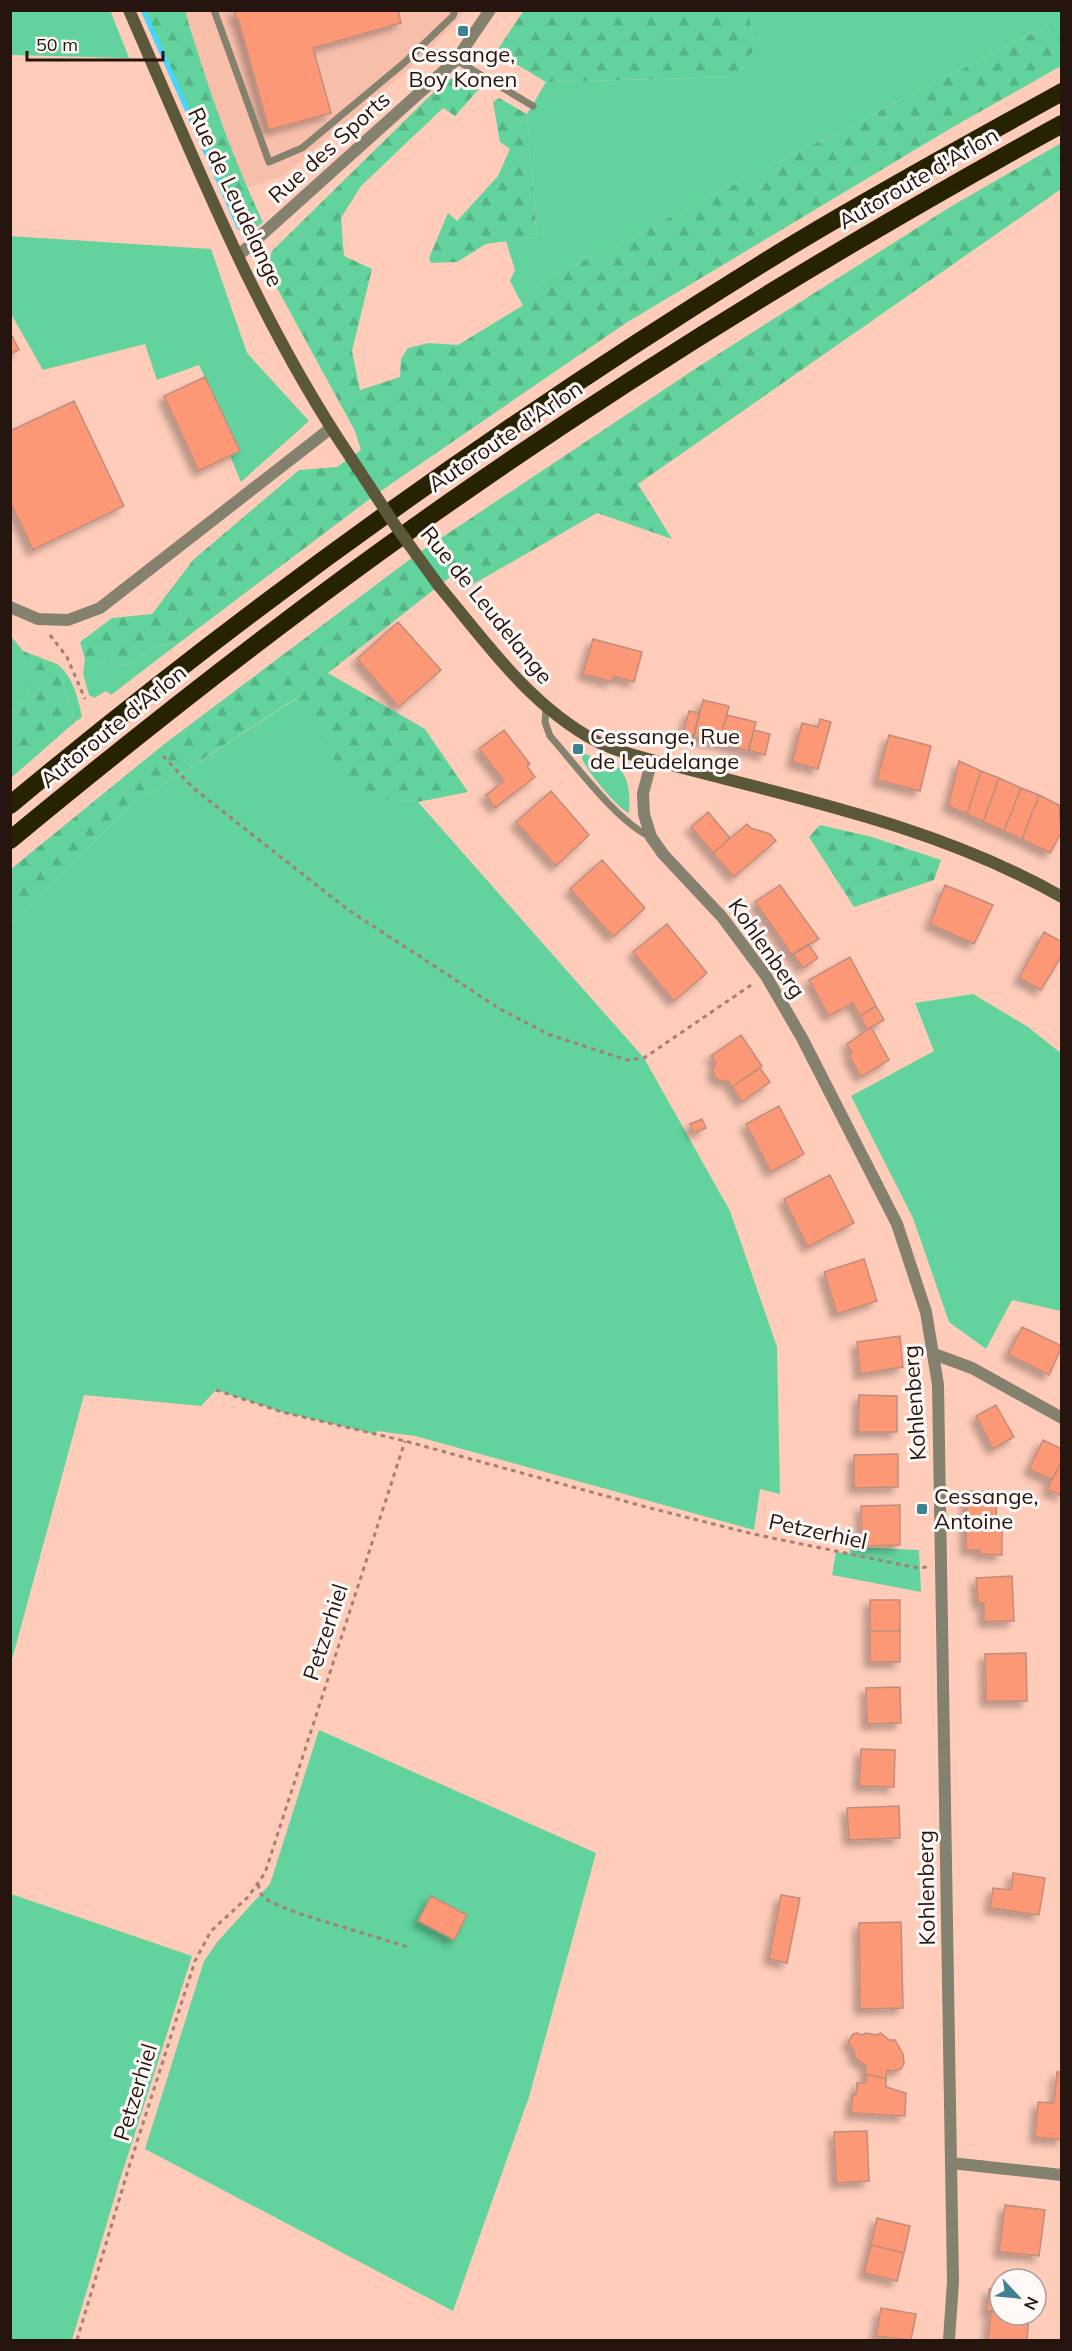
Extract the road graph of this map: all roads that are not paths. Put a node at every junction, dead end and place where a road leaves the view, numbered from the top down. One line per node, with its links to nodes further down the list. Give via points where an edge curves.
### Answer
1 (129, 10): 9 (main road, Rue de Leudelange)
2 (214, 10): 3 (lane, via 269,162 302,148 404,63)
3 (455, 10)
4 (490, 10): 5 (street, Rue des Sports)
5 (456, 60): 7 (lane); 9 (street, Rue des Sports)
6 (1062, 92): 14 (highway, Autoroute d'Arlon, via 791,246 626,350 449,469 260,606)
7 (533, 105)
8 (1062, 124): 16 (highway, Autoroute d'Arlon, via 801,273 472,486 275,628)
9 (238, 256): 10 (main road, Rue de Leudelange, via 281,344)
10 (331, 428): 11 (street, via 100,608 68,620 39,619); 12 (main road, Rue de Leudelange, bridge, via 439,586 526,690)
11 (10, 607)
12 (546, 708): 13 (main road, Rue de Leudelange, via 597,741); 15 (lane, via 550,736 624,820)
13 (652, 760): 15 (street, Kohlenberg, via 644,793 644,814); 17 (main road, Rue de Leudelange, via 916,832 1013,870)
14 (10, 805)
15 (651, 837): 18 (street, Kohlenberg, via 722,917 766,976 802,1038 897,1224 926,1312)
16 (10, 840)
17 (1062, 897)
18 (934, 1354): 19 (street, via 972,1368); 20 (street, Kohlenberg, via 938,1384)
19 (1062, 1418)
20 (951, 2163): 21 (street); 22 (street, Kohlenberg, via 953,2282)
21 (1062, 2175)
22 (949, 2340)

